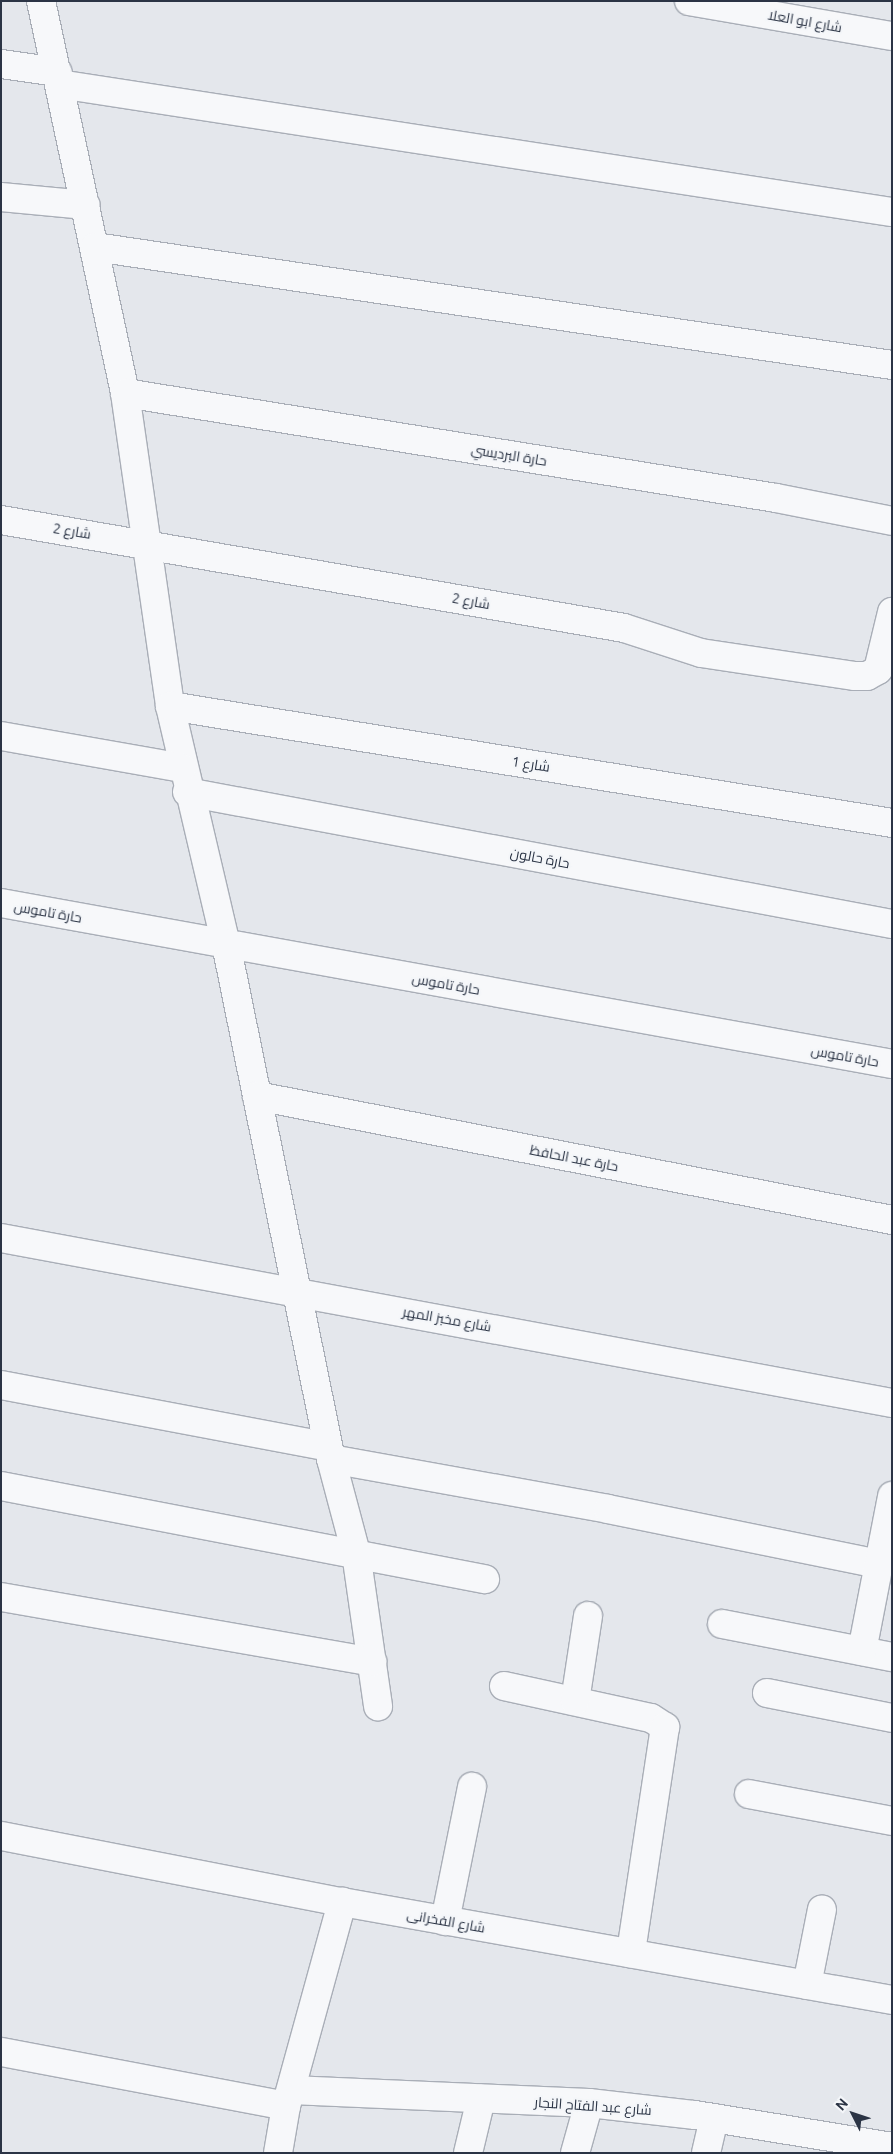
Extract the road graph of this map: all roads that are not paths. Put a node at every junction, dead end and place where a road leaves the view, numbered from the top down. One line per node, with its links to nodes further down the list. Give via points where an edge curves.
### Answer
1 (42, 1): 5 (street)
2 (689, 1): 3 (street, شارع ابو العلا)
3 (892, 36)
4 (1, 64): 5 (street)
5 (58, 78): 7 (street); 8 (street)
6 (1, 197): 7 (street)
7 (86, 205): 9 (street)
8 (892, 212)
9 (94, 247): 10 (street); 11 (street)
10 (892, 365)
11 (125, 393): 13 (street, حارة البرديسي, via 776,498); 14 (street)
12 (1, 520): 14 (street, شارع 2)
13 (892, 521)
14 (146, 543): 15 (street, شارع 2, via 624,628 701,653 854,676 867,676 878,670); 16 (street)
15 (892, 612)
16 (170, 706): 18 (street); 19 (street, شارع 1)
17 (1, 736): 18 (street, حارة حالون)
18 (185, 780): 21 (street, حارة حالون); 22 (street)
19 (892, 823)
20 (1, 903): 22 (street, حارة تاموس)
21 (892, 924)
22 (226, 944): 23 (street, حارة تاموس); 24 (street)
23 (892, 1064)
24 (257, 1096): 25 (street, حارة عبد الحافظ); 27 (street)
25 (892, 1220)
26 (1, 1238): 27 (street, شارع مخبز المهر)
27 (298, 1292): 29 (street, شارع مخبز المهر); 30 (street)
28 (1, 1385): 30 (street)
29 (892, 1403)
30 (330, 1453): 33 (street); 34 (street)
31 (1, 1486): 33 (street)
32 (892, 1496): 34 (street)
33 (356, 1552): 35 (street); 41 (street)
34 (879, 1564): 39 (street)
35 (485, 1579)
36 (1, 1597): 41 (street)
37 (588, 1616): 44 (street)
38 (722, 1624): 39 (street)
39 (862, 1651): 40 (street)
40 (892, 1657)
41 (372, 1662): 45 (street)
42 (504, 1686): 44 (street)
43 (767, 1693): 46 (street)
44 (574, 1701): 54 (street, via 651,1718 664,1727)
45 (378, 1706)
46 (892, 1718)
47 (472, 1788): 53 (street)
48 (749, 1794): 49 (street)
49 (892, 1821)
50 (1, 1836): 51 (street, شارع الفخرانى)
51 (342, 1902): 53 (street, شارع الفخرانى); 58 (street)
52 (822, 1909): 55 (street)
53 (445, 1920): 54 (street, شارع الفخرانى)
54 (631, 1953): 55 (street, شارع الفخرانى)
55 (807, 1984): 56 (street, شارع الفخرانى)
56 (892, 2000)
57 (1, 2052): 58 (street, شارع عبد الفتاح النجار)
58 (289, 2098): 59 (street, شارع عبد الفتاح النجار); 63 (street)
59 (481, 2099): 60 (street, شارع عبد الفتاح النجار); 64 (street)
60 (589, 2103): 61 (street, شارع عبد الفتاح النجار); 65 (street)
61 (714, 2118): 62 (street, شارع عبد الفتاح النجار); 66 (street)
62 (892, 2147)
63 (278, 2153)
64 (468, 2153)
65 (575, 2153)
66 (706, 2153)

